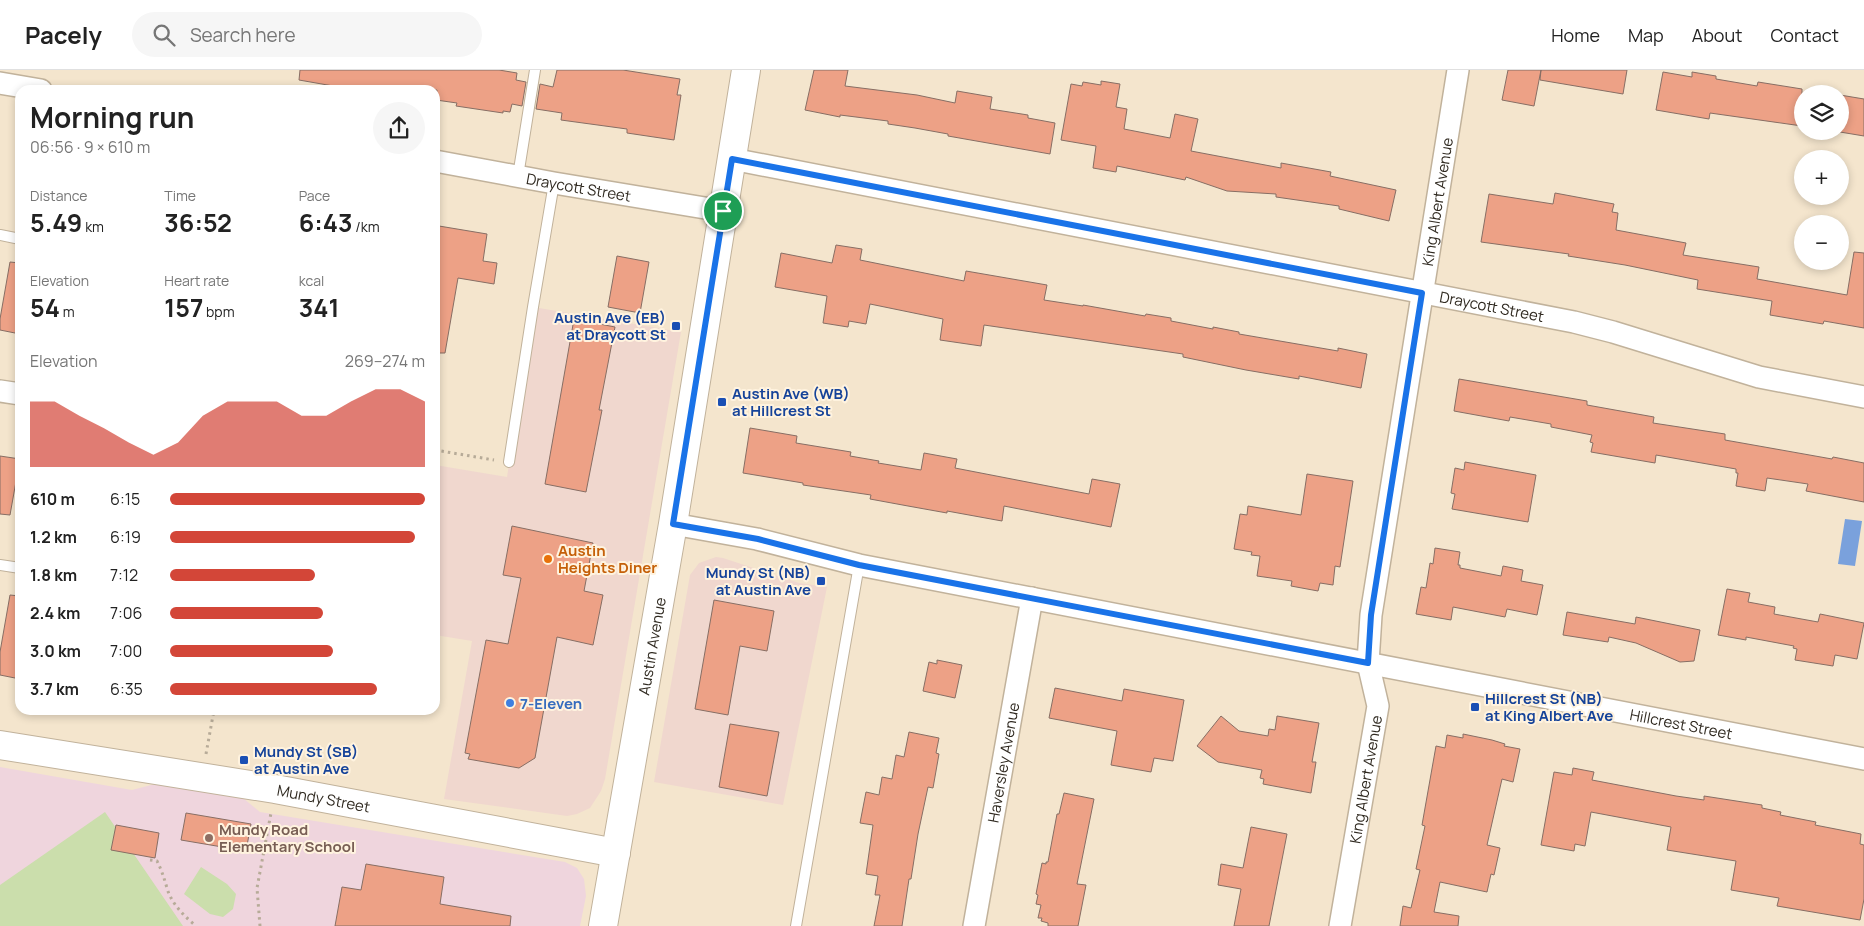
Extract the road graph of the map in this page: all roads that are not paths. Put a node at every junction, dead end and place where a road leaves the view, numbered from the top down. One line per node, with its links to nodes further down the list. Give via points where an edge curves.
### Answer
1 (535, 70): 8 (lane)
2 (746, 70): 6 (main road, Austin Avenue)
3 (1458, 70): 13 (street, King Albert Avenue)
4 (0, 83): 5 (street)
5 (15, 86)
6 (732, 159): 10 (main road, Austin Avenue); 13 (street, Draycott Street)
7 (440, 162): 8 (street, Draycott Street)
8 (518, 176): 9 (street, Draycott Street)
9 (554, 183): 10 (street, Draycott Street); 17 (lane)
10 (723, 211): 18 (main road, Austin Avenue)
11 (0, 235): 12 (lane)
12 (15, 237)
13 (1422, 293): 16 (street, Draycott Street, via 1594,327 1759,377); 23 (street, King Albert Avenue, via 1371,615)
14 (0, 390): 15 (street)
15 (15, 393)
16 (1864, 397)
17 (509, 462)
18 (673, 524): 20 (street, Hillcrest Street, via 758,539); 26 (main road, Austin Avenue)
19 (0, 565): 21 (lane)
20 (859, 565): 22 (street, Hillcrest Street); 28 (lane)
21 (15, 567)
22 (1032, 598): 23 (street, Hillcrest Street); 29 (street, Haversley Avenue)
23 (1368, 663): 25 (street, Hillcrest Street); 30 (street, King Albert Avenue, via 1378,706)
24 (0, 745): 26 (main road, Mundy Street, via 275,789)
25 (1864, 759)
26 (616, 853): 27 (main road, Austin Avenue)
27 (603, 926)
28 (796, 926)
29 (974, 926)
30 (1340, 926)

